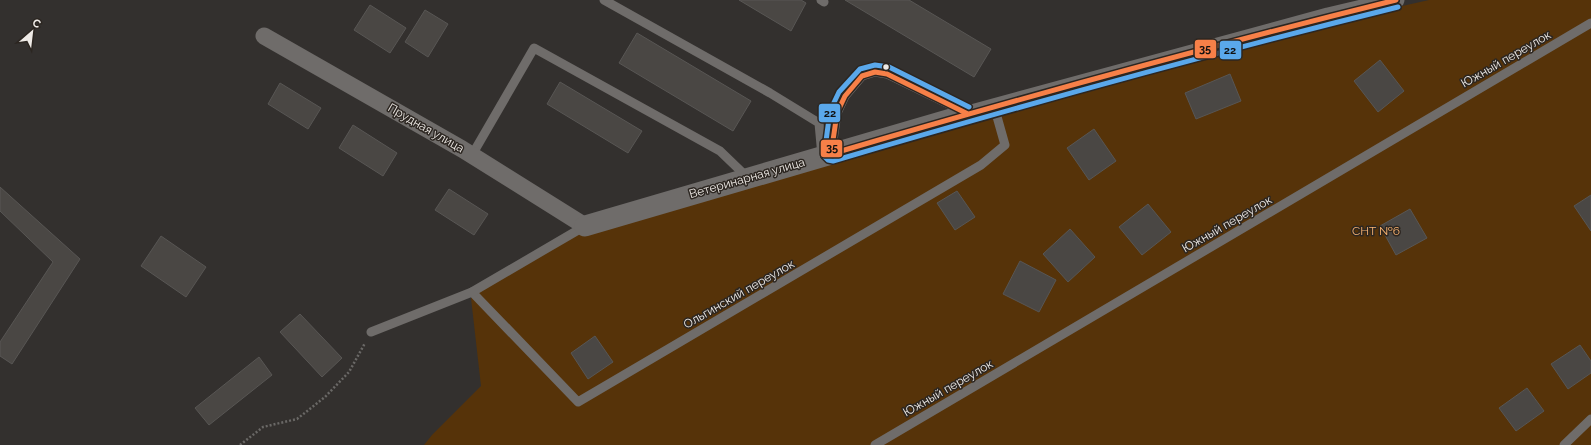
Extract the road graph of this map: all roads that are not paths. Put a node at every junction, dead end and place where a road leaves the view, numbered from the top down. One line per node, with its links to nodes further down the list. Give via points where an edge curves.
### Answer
1 (604, 0): 8 (lane, via 819,123)
2 (1396, 0): 5 (street, Ветеринарная улица)
3 (1591, 23): 14 (lane, Южный переулок)
4 (264, 36): 7 (street, Прудная улица)
5 (994, 106): 6 (street, Ветеринарная улица); 11 (lane, Ольгинский переулок, via 1005,145 981,166 578,402)
6 (968, 114): 8 (street, Ветеринарная улица); 8 (lane, via 887,74 875,72 862,76 845,96 837,113)
7 (472, 155): 9 (lane, via 534,48 720,151); 10 (street, Прудная улица)
8 (826, 155): 9 (street, Ветеринарная улица)
9 (748, 178): 10 (street, Ветеринарная улица)
10 (584, 226): 11 (lane, Ветеринарная улица)
11 (472, 292): 12 (lane, Ветеринарная улица)
12 (371, 332)
13 (1591, 419): 15 (lane)
14 (875, 445)
15 (1564, 445)

